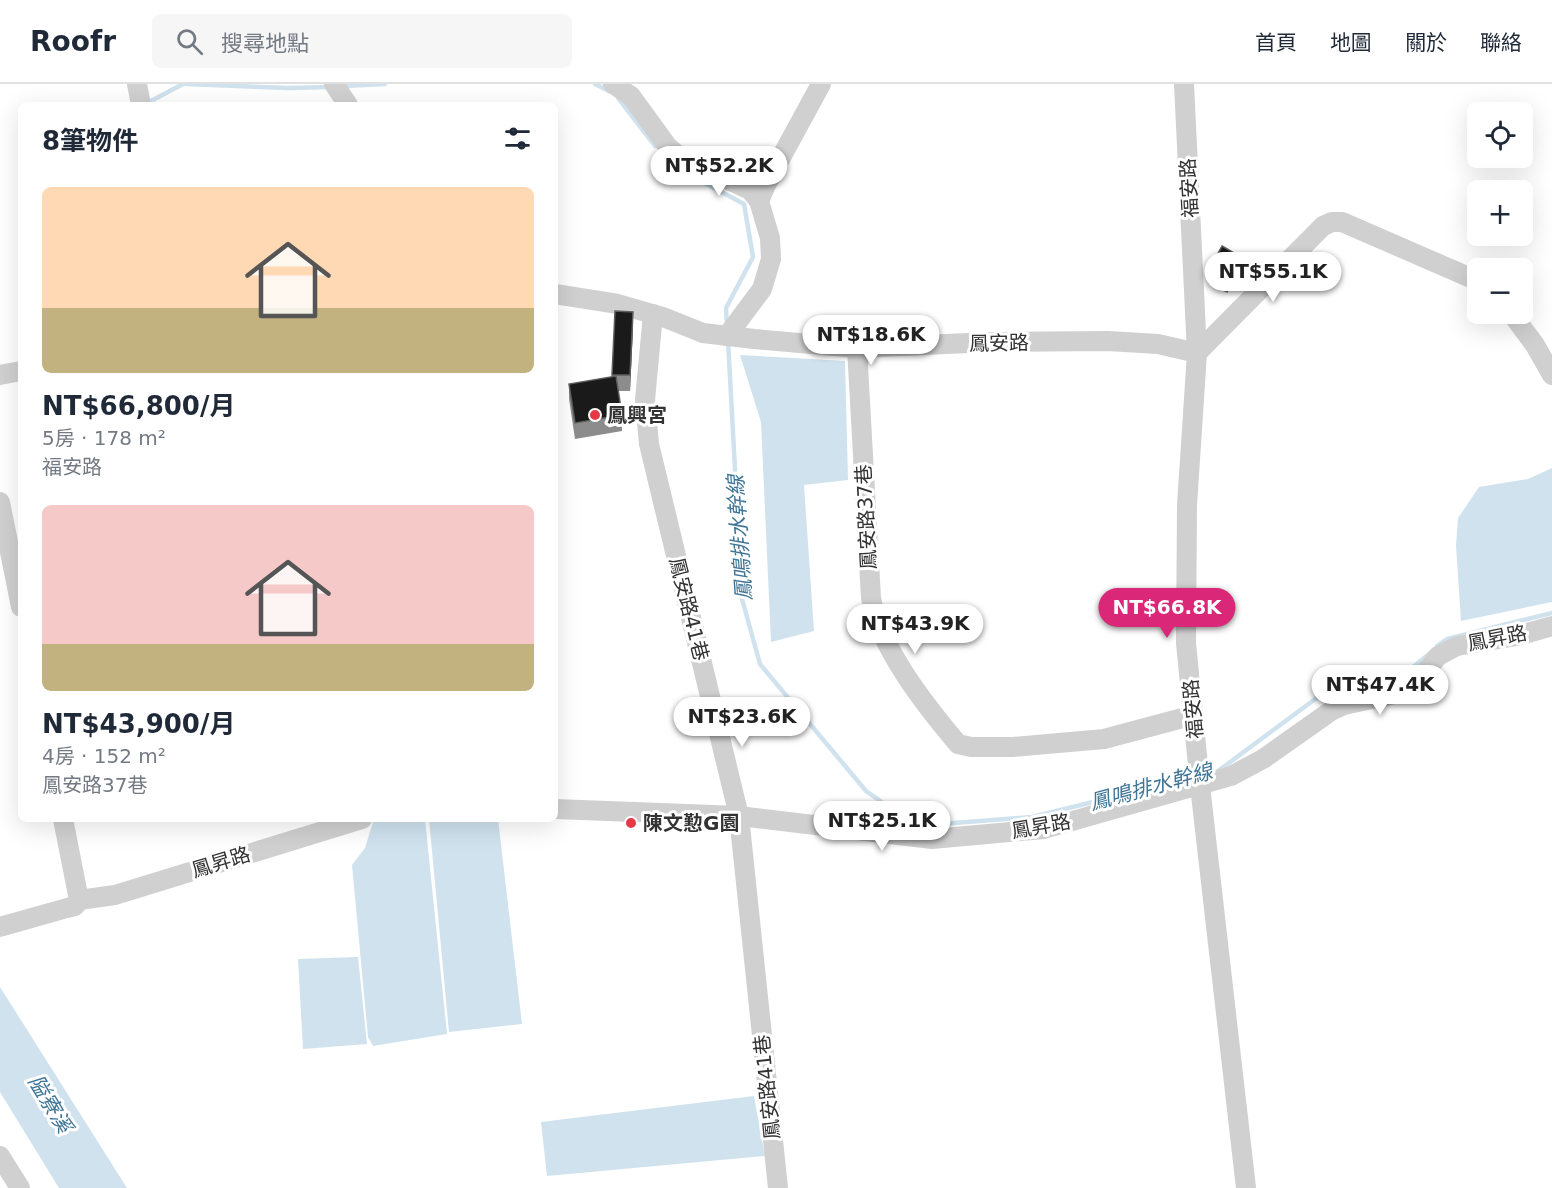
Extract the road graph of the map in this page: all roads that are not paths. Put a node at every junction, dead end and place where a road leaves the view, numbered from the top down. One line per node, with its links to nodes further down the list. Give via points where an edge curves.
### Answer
1 (140, 84): 6 (street)
2 (613, 84): 5 (street)
3 (821, 84): 7 (street)
4 (1184, 84): 14 (street, 福安路)
5 (634, 90): 7 (street, via 668,147 681,158 750,190)
6 (141, 102)
7 (759, 201): 12 (street, via 770,238 771,259 762,289)
8 (1467, 276): 14 (street, via 1342,222 1332,222 1323,226)
9 (558, 294): 10 (street, 鳳安路)
10 (653, 314): 12 (street, 鳳安路, via 703,333); 24 (street, 鳳安路41巷, via 645,400 649,444)
11 (1519, 324): 17 (street)
12 (727, 336): 13 (street, 鳳安路)
13 (856, 348): 14 (street, 鳳安路, via 1108,341 1158,344); 21 (street, 鳳安路37巷, via 873,610 903,673 958,744 1013,747 1104,739)
14 (1197, 353): 21 (street, 福安路, via 1187,517 1186,643)
15 (18, 372): 16 (street)
16 (0, 375)
17 (1552, 375)
18 (0, 502): 19 (street)
19 (18, 592)
20 (1552, 626): 22 (street, 鳳昇路, via 1457,646 1438,656 1415,686 1404,692 1344,705 1263,759 1231,776)
21 (1194, 715): 22 (street, 福安路)
22 (1200, 786): 24 (street, 鳳昇路, via 1044,829 932,839); 32 (street, 福安路)
23 (558, 809): 24 (street, 鳳昇路)
24 (739, 816): 31 (street, 鳳安路41巷)
25 (64, 822): 27 (street)
26 (352, 822): 27 (street, 鳳昇路, via 115,895)
27 (78, 900): 28 (street, 鳳昇路, via 75,906)
28 (0, 927)
29 (0, 1156): 30 (street)
30 (20, 1188)
31 (778, 1188)
32 (1246, 1188)

